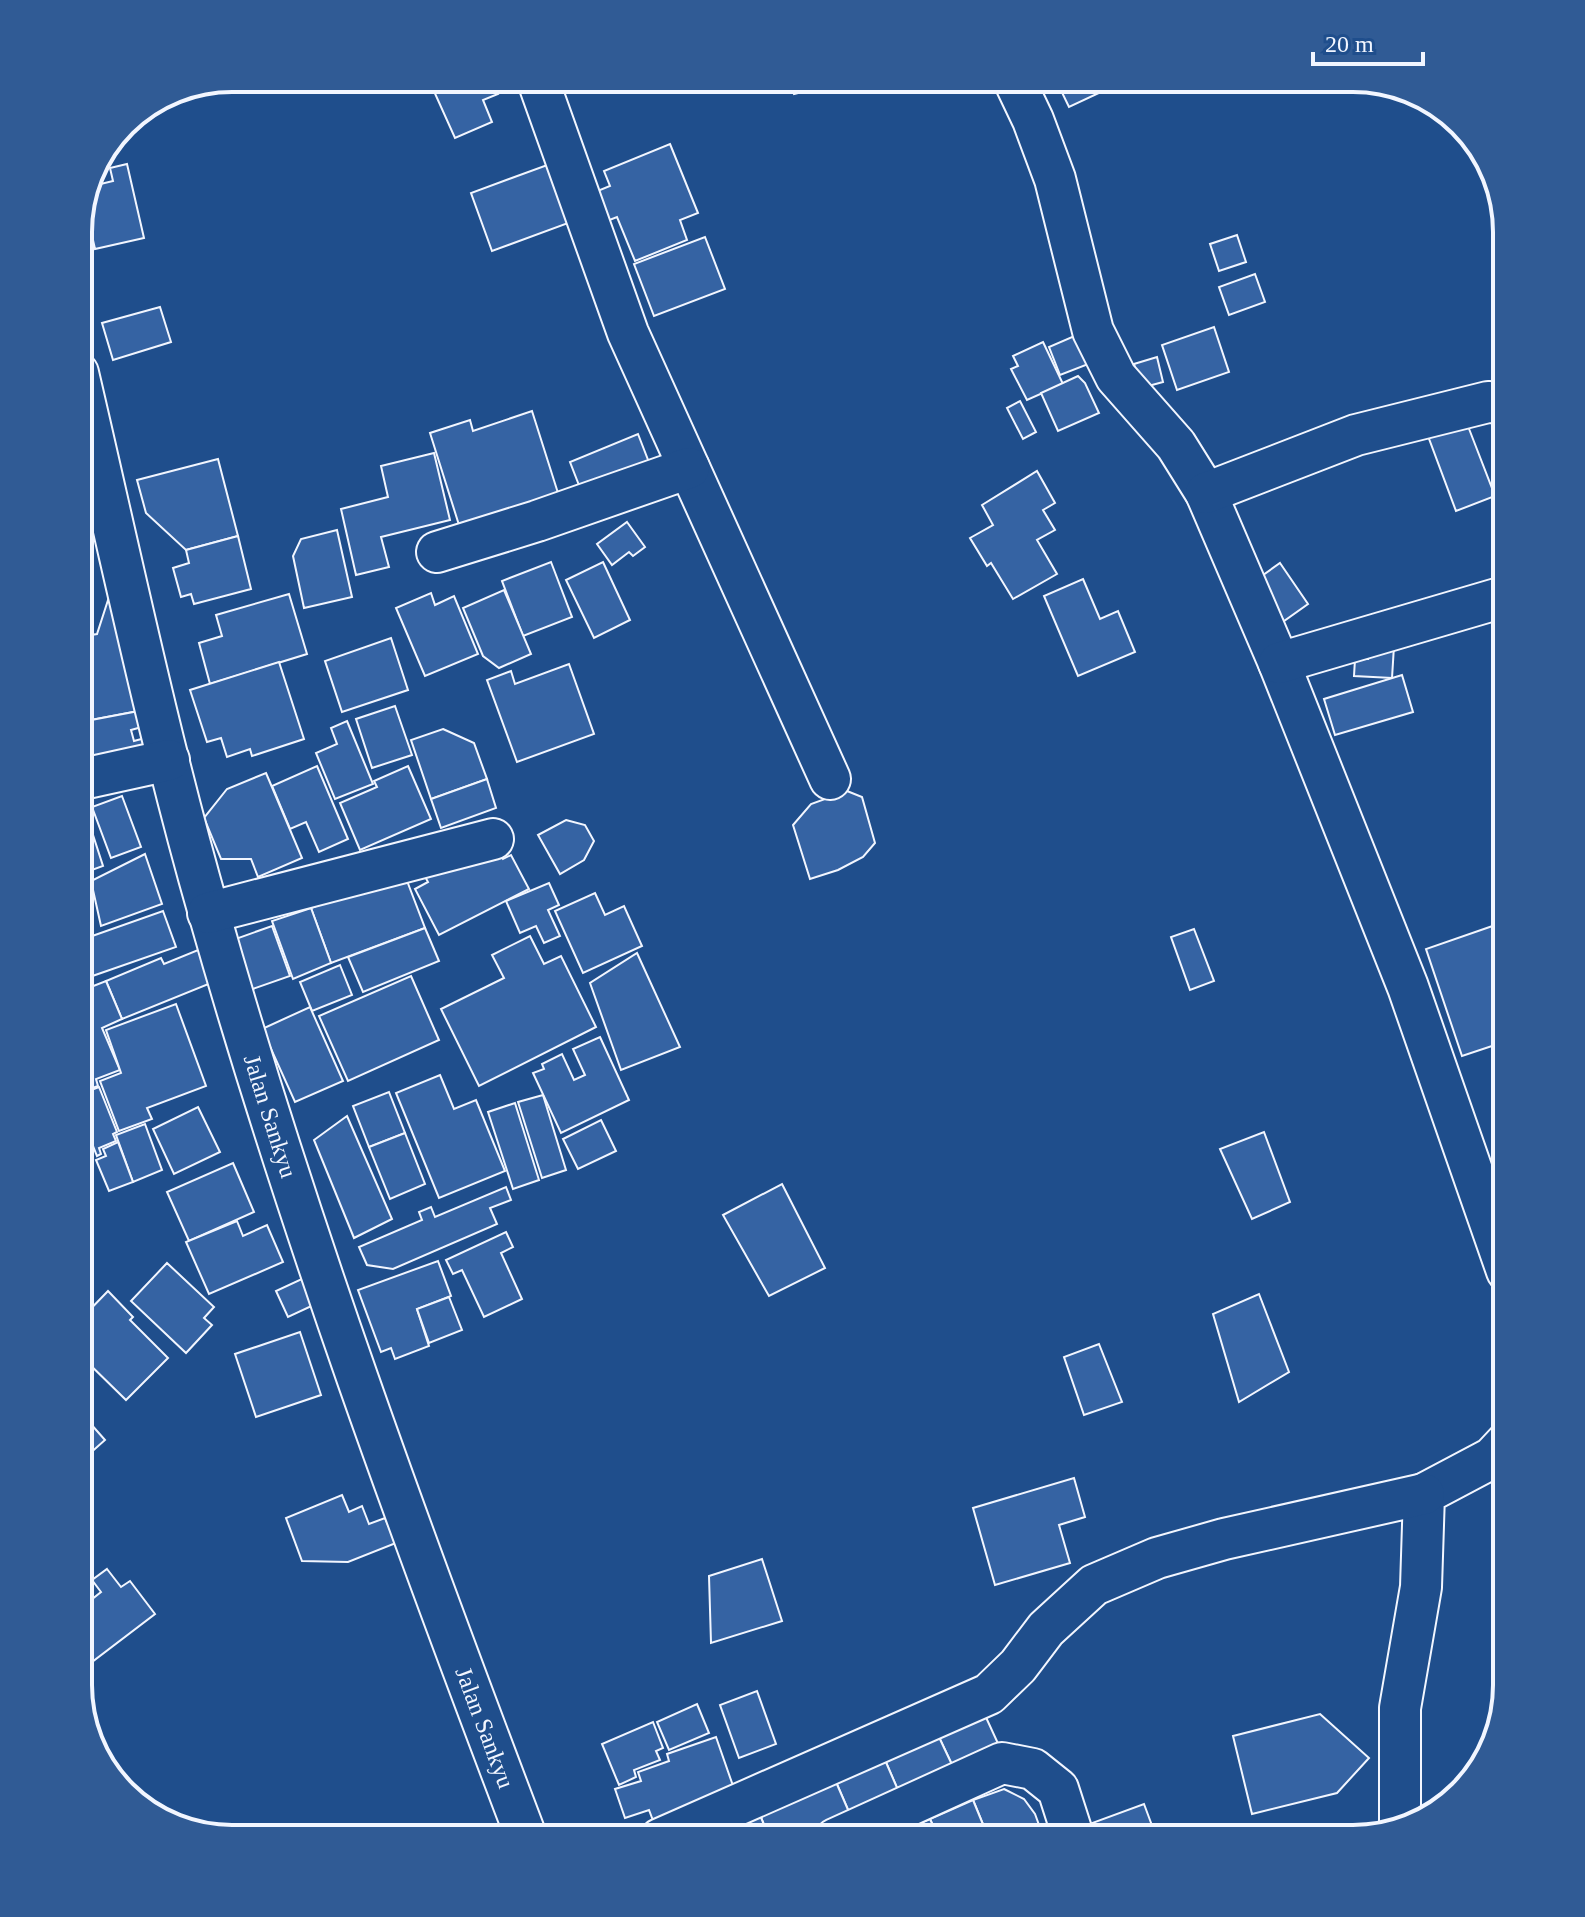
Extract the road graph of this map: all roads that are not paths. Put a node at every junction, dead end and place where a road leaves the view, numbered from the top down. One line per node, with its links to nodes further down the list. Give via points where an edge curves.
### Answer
1 (542, 92): 5 (street, via 628,333)
2 (1020, 92): 6 (street, via 1055,179 1093,331 1116,377 1176,445)
3 (1493, 402): 6 (street, via 1356,435)
4 (92, 433): 10 (street, Jalan Sankyu)
5 (689, 468): 7 (street); 12 (street)
6 (1206, 493): 9 (street)
7 (437, 552)
8 (1493, 600): 9 (street)
9 (1279, 663): 15 (street, via 1408,987)
10 (169, 760): 11 (street); 14 (street, Jalan Sankyu)
11 (92, 777)
12 (830, 779)
13 (493, 839): 14 (street)
14 (208, 913): 19 (street, Jalan Sankyu, via 306,1227)
15 (1493, 1231)
16 (1493, 1457): 17 (street)
17 (1424, 1494): 18 (street, via 1421,1587 1400,1708); 20 (street, via 1224,1539 1157,1558 1094,1585 1046,1629 989,1694)
18 (1400, 1817)
19 (522, 1825)
20 (692, 1825)
21 (866, 1825): 22 (street, via 1002,1763 1033,1769 1058,1789)
22 (1070, 1825)

